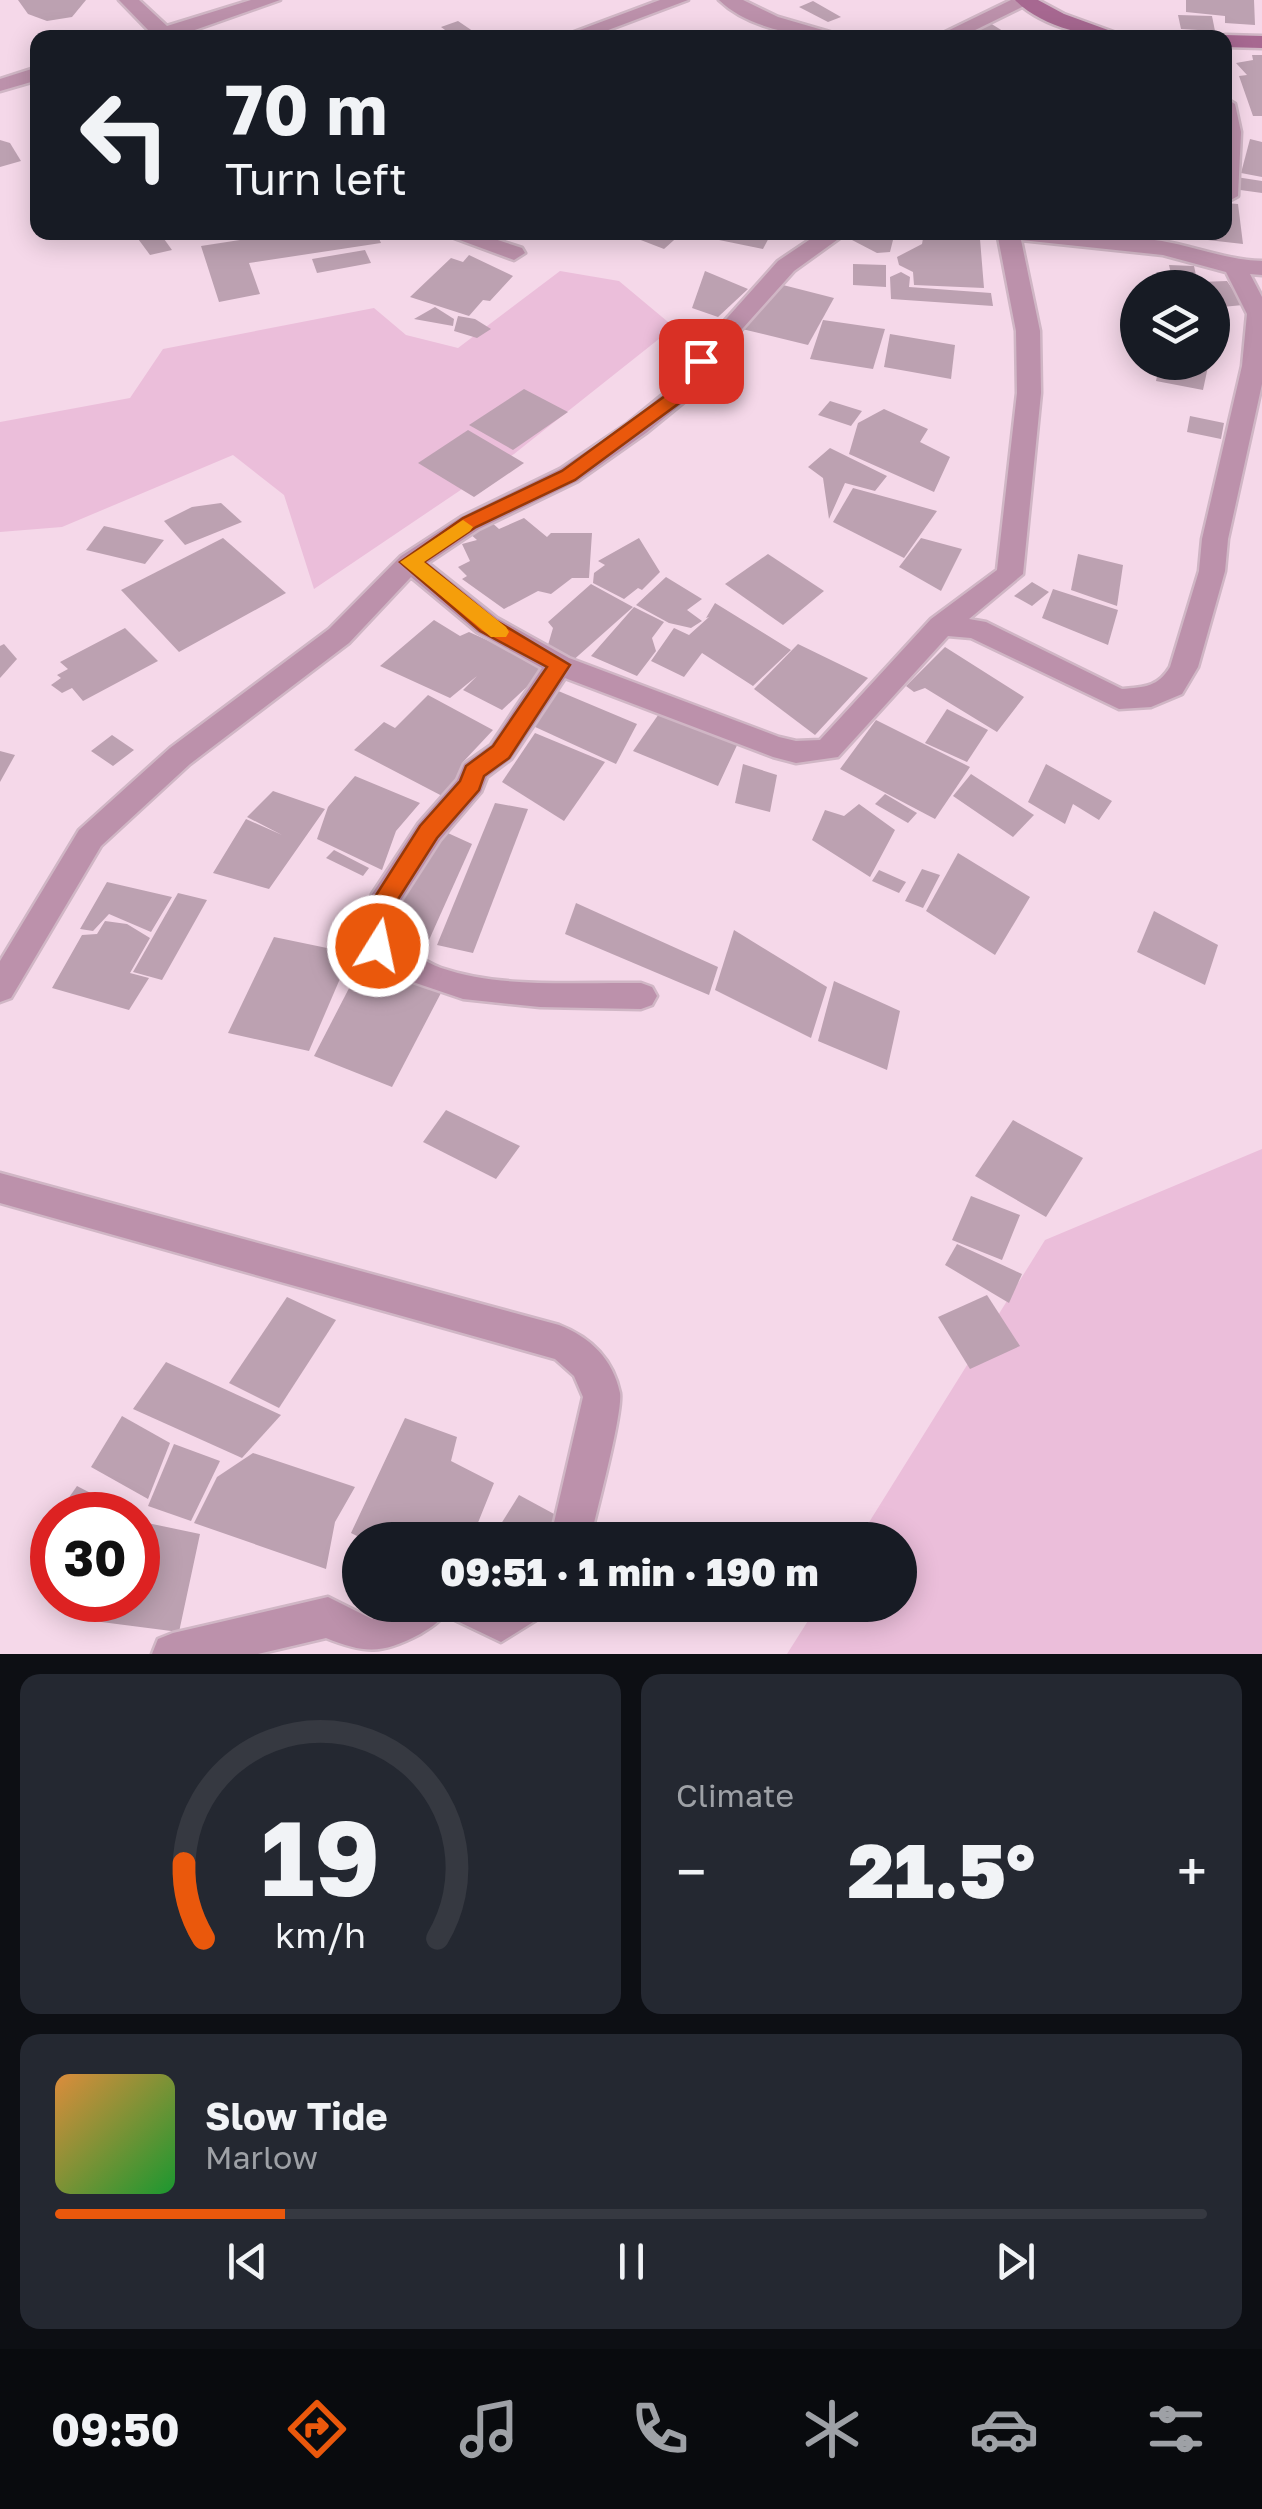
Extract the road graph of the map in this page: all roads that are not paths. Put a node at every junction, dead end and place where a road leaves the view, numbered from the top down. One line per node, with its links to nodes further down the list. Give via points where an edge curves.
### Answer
1 (128, 0): 7 (street)
2 (271, 0): 8 (street)
3 (678, 0): 9 (street)
4 (728, 0): 6 (street)
5 (1025, 0): 12 (street); 13 (main road)
6 (771, 21): 10 (street); 11 (street)
7 (166, 30)
8 (183, 30)
9 (591, 30)
10 (760, 30)
11 (808, 30)
12 (959, 30)
13 (1096, 30)
14 (1232, 42): 15 (main road)
15 (1262, 42)
16 (30, 76): 17 (street)
17 (0, 85)
18 (475, 240): 22 (street)
19 (825, 240): 24 (street, via 786,266 675,397 636,428 568,475 470,522)
20 (1011, 240): 25 (street, via 1028,331 1030,392 1010,574)
21 (1086, 240): 23 (street)
22 (514, 252)
23 (1249, 267): 25 (street, via 1259,314 1254,366 1212,571 1172,687 1151,697 1119,698 976,629)
24 (410, 562): 26 (street, via 488,626); 27 (street, via 339,636 180,756 90,838)
25 (941, 626): 26 (street, via 828,750 773,746)
26 (559, 665): 28 (street, via 501,752 474,772 428,832 383,903 378,946 424,974 481,990)
27 (0, 988)
28 (642, 996)
29 (0, 1188): 30 (street, via 558,1342 580,1354 597,1374 602,1396)
30 (574, 1522)
31 (403, 1622): 32 (street, via 374,1642 328,1617)
32 (173, 1654)

